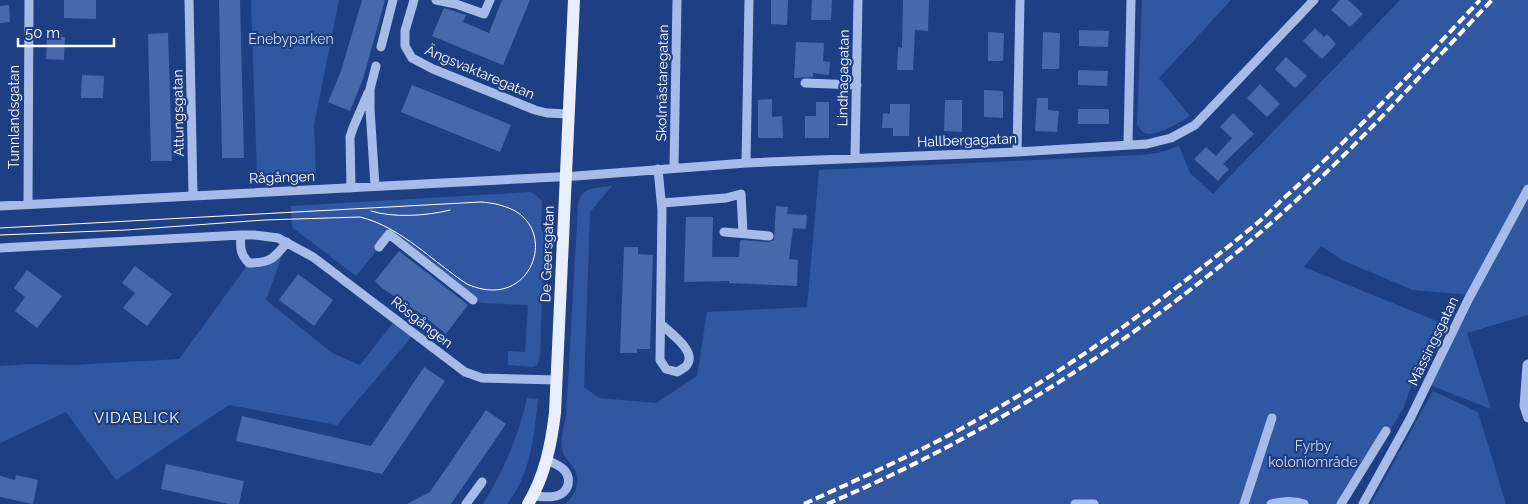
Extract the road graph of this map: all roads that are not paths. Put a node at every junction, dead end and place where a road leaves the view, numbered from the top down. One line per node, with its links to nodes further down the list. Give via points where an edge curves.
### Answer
1 (29, 0): 32 (street, Tunnlandsgatan)
2 (189, 0): 30 (street, Attungsgatan)
3 (393, 0): 14 (street)
4 (414, 0): 19 (street, Ängsvaktaregatan, via 405,31 405,46 412,58 535,110)
5 (436, 0): 6 (street, via 484,14)
6 (490, 0)
7 (574, 0): 19 (main road, De Geersgatan)
8 (677, 0): 24 (street, Skolmästaregatan)
9 (749, 0): 23 (street)
10 (858, 0): 17 (street, Lindhagagatan)
11 (1020, 0): 21 (street)
12 (1131, 0): 20 (street)
13 (1314, 0): 20 (street, Hallbergagatan, via 1195,125 1161,142)
14 (381, 47)
15 (376, 66): 18 (street)
16 (805, 83): 17 (street)
17 (857, 85): 22 (street, Lindhagagatan)
18 (370, 89): 27 (street); 28 (street, via 350,137)
19 (568, 114): 26 (main road, De Geersgatan)
20 (1128, 144): 21 (street, Hallbergagatan)
21 (1017, 152): 22 (street, Hallbergagatan)
22 (855, 157): 23 (street, Hallbergagatan)
23 (746, 163): 24 (street, Hallbergagatan)
24 (674, 167): 25 (street, Hallbergagatan)
25 (658, 169): 26 (street, Hallbergagatan); 31 (street)
26 (565, 176): 27 (street, Rågången); 44 (main road, De Geersgatan)
27 (375, 186): 28 (street, Rågången)
28 (351, 188): 30 (street, Rågången)
29 (1528, 190): 58 (street, Mässingsgatan)
30 (193, 195): 32 (street, Rågången)
31 (662, 203): 35 (street, via 741,194); 42 (street)
32 (28, 204): 33 (street, Rågången)
33 (0, 206)
34 (724, 232): 35 (street)
35 (743, 233): 37 (street)
36 (241, 236): 38 (street, Rösgången); 38 (street, via 240,249 250,263 277,256); 40 (street, Rösgången)
37 (769, 236)
38 (287, 242): 44 (street, Rösgången, via 313,257 465,372 482,378)
39 (379, 247): 41 (street, via 389,234)
40 (0, 248)
41 (473, 300)
42 (661, 324): 42 (street, via 660,360 666,369 677,372 686,366 690,358 688,350)
43 (1528, 364): 46 (street, via 1524,406)
44 (556, 380): 48 (main road, De Geersgatan)
45 (1272, 418): 54 (street)
46 (1528, 418)
47 (1386, 431): 57 (street)
48 (548, 460): 50 (main road, De Geersgatan); 50 (street, via 565,470 569,476 568,487 562,494)
49 (482, 482): 51 (street)
50 (531, 500)
51 (466, 504)
52 (1075, 504): 53 (street)
53 (1094, 504)
54 (1244, 504)
55 (1271, 504): 56 (street, via 1296,501)
56 (1304, 504)
57 (1342, 504)
58 (1363, 504)

